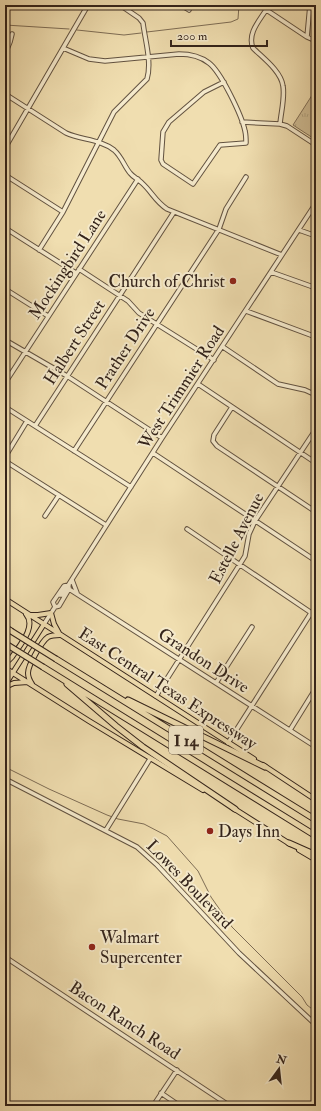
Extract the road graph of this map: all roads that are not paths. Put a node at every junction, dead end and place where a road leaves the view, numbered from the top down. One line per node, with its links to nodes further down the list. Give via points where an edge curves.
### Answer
1 (88, 5): 11 (street)
2 (120, 5): 13 (street, via 141,20)
3 (182, 5): 7 (street)
4 (259, 5): 6 (street)
5 (310, 5): 9 (street)
6 (265, 8): 9 (street); 18 (street, via 251,35 251,43 252,48 275,70 282,82 284,88)
7 (190, 10)
8 (12, 34): 12 (street)
9 (307, 37): 10 (street)
10 (316, 41)
11 (63, 48): 13 (street, via 96,60); 16 (street)
12 (5, 54)
13 (148, 57): 14 (street, via 180,54 195,56 210,63); 19 (street, via 147,79 114,112)
14 (224, 82): 17 (street); 17 (street, via 195,98 169,122 163,132 163,164 193,184 220,145 246,143 246,132)
15 (5, 94): 16 (street)
16 (28, 108): 19 (street, via 66,133); 21 (street)
17 (242, 122): 18 (street)
18 (280, 124): 20 (street)
19 (98, 142): 24 (street, via 120,156 129,173); 26 (street)
20 (316, 145)
21 (5, 148)
22 (5, 175): 26 (street)
23 (246, 177): 29 (street, Prather Drive, via 226,209)
24 (138, 179): 27 (street, via 158,202); 34 (street, Mockingbird Lane)
25 (316, 203): 30 (street, West Trimmier Road)
26 (63, 212): 32 (street)
27 (174, 212): 29 (street); 39 (street, Halbert Street)
28 (5, 228): 32 (street)
29 (219, 229): 33 (street); 42 (street, Prather Drive)
30 (299, 230): 31 (street); 33 (street, West Trimmier Road)
31 (316, 236)
32 (39, 250): 36 (street)
33 (282, 255): 35 (street, West Trimmier Road)
34 (79, 269): 36 (street, Mockingbird Lane); 39 (street)
35 (271, 272): 37 (street); 40 (street, West Trimmier Road)
36 (76, 273): 41 (street, Mockingbird Lane)
37 (316, 288)
38 (5, 289): 41 (street)
39 (120, 296): 42 (street); 48 (street, Halbert Street)
40 (246, 311): 43 (street); 45 (street, West Trimmier Road)
41 (48, 316): 46 (street, Mockingbird Lane)
42 (156, 324): 47 (street); 52 (street, Prather Drive)
43 (316, 337)
44 (5, 340): 46 (street)
45 (223, 347): 47 (street, West Trimmier Road); 51 (street, via 278,384)
46 (25, 351): 48 (street); 49 (street, Mockingbird Lane)
47 (214, 360): 50 (street, West Trimmier Road)
48 (67, 376): 52 (street); 56 (street, Halbert Street)
49 (5, 383)
50 (198, 384): 54 (street); 58 (street, West Trimmier Road)
51 (316, 394)
52 (105, 402): 58 (street); 59 (street, Prather Drive)
53 (5, 407): 55 (street)
54 (232, 407): 60 (street); 66 (street, via 214,435 213,441)
55 (27, 421): 56 (street); 62 (street)
56 (35, 426): 59 (street)
57 (316, 429): 60 (street, Estelle Avenue)
58 (162, 438): 61 (street, West Trimmier Road)
59 (74, 451): 65 (street)
60 (300, 452): 64 (street); 66 (street, Estelle Avenue)
61 (153, 453): 65 (street, West Trimmier Road); 70 (street)
62 (5, 457)
63 (5, 461): 67 (street)
64 (316, 463)
65 (131, 487): 71 (street, West Trimmier Road)
66 (278, 487): 68 (street); 70 (street, Estelle Avenue)
67 (59, 495): 69 (street); 71 (street)
68 (316, 512)
69 (45, 516)
70 (255, 521): 73 (street); 74 (street, Estelle Avenue, via 249,534 245,556)
71 (106, 525): 75 (street, West Trimmier Road)
72 (187, 529): 74 (street)
73 (316, 561)
74 (240, 564): 82 (street); 90 (street, Estelle Avenue)
75 (72, 580): 76 (street, West Trimmier Road); 77 (street)
76 (69, 587): 77 (street, Grandon Drive); 79 (street, West Trimmier Road, via 59,606); 79 (street, West Trimmier Road, via 64,586 53,602)
77 (77, 594): 90 (street, Grandon Drive)
78 (5, 599): 80 (main road, East Central Texas Expressway)
79 (55, 607): 81 (street, West Trimmier Road)
80 (22, 610): 83 (main road, East Central Texas Expressway); 91 (main road, via 29,620 27,633 12,658)
81 (51, 612): 83 (main road); 85 (street, West Trimmier Road); 88 (main road)
82 (311, 613): 84 (street); 101 (street)
83 (28, 614): 85 (main road, East Central Texas Expressway)
84 (316, 616)
85 (44, 624): 88 (main road, East Central Texas Expressway); 93 (main road, West Trimmier Road)
86 (5, 627): 99 (highway, I 14, bridge)
87 (252, 627): 95 (street)
88 (60, 634): 96 (main road, via 45,640 29,666); 100 (main road, East Central Texas Expressway)
89 (5, 644): 94 (highway, I 14, bridge)
90 (179, 659): 95 (street, Grandon Drive); 100 (street, Estelle Avenue)
91 (5, 661)
92 (5, 668): 93 (main road)
93 (13, 673): 96 (main road); 97 (main road, West Trimmier Road)
94 (57, 675): 109 (highway, via 138,743); 112 (highway, I 14)
95 (216, 683): 101 (street, Grandon Drive)
96 (31, 684): 97 (main road, via 14,683); 105 (main road)
97 (5, 686)
98 (316, 688): 102 (street)
99 (114, 695): 106 (highway); 110 (highway, I 14)
100 (156, 696): 103 (main road, East Central Texas Expressway)
101 (252, 706): 102 (street, Grandon Drive); 103 (street)
102 (290, 730): 104 (street, Grandon Drive)
103 (228, 742): 106 (main road, East Central Texas Expressway)
104 (316, 746)
105 (150, 759): 109 (main road); 111 (street)
106 (265, 767): 108 (main road, East Central Texas Expressway)
107 (5, 779): 111 (street, Lowes Boulevard)
108 (316, 800)
109 (235, 809): 113 (main road)
110 (316, 820)
111 (106, 830): 117 (street, Lowes Boulevard, via 143,852 239,953)
112 (316, 836)
113 (289, 843): 114 (highway); 115 (main road)
114 (316, 855)
115 (316, 860)
116 (5, 957): 118 (street, Bacon Ranch Road)
117 (316, 1025)
118 (177, 1070): 119 (street); 122 (street, Bacon Ranch Road)
119 (161, 1093): 120 (street); 121 (street)
120 (152, 1106)
121 (180, 1106)
122 (230, 1106)

